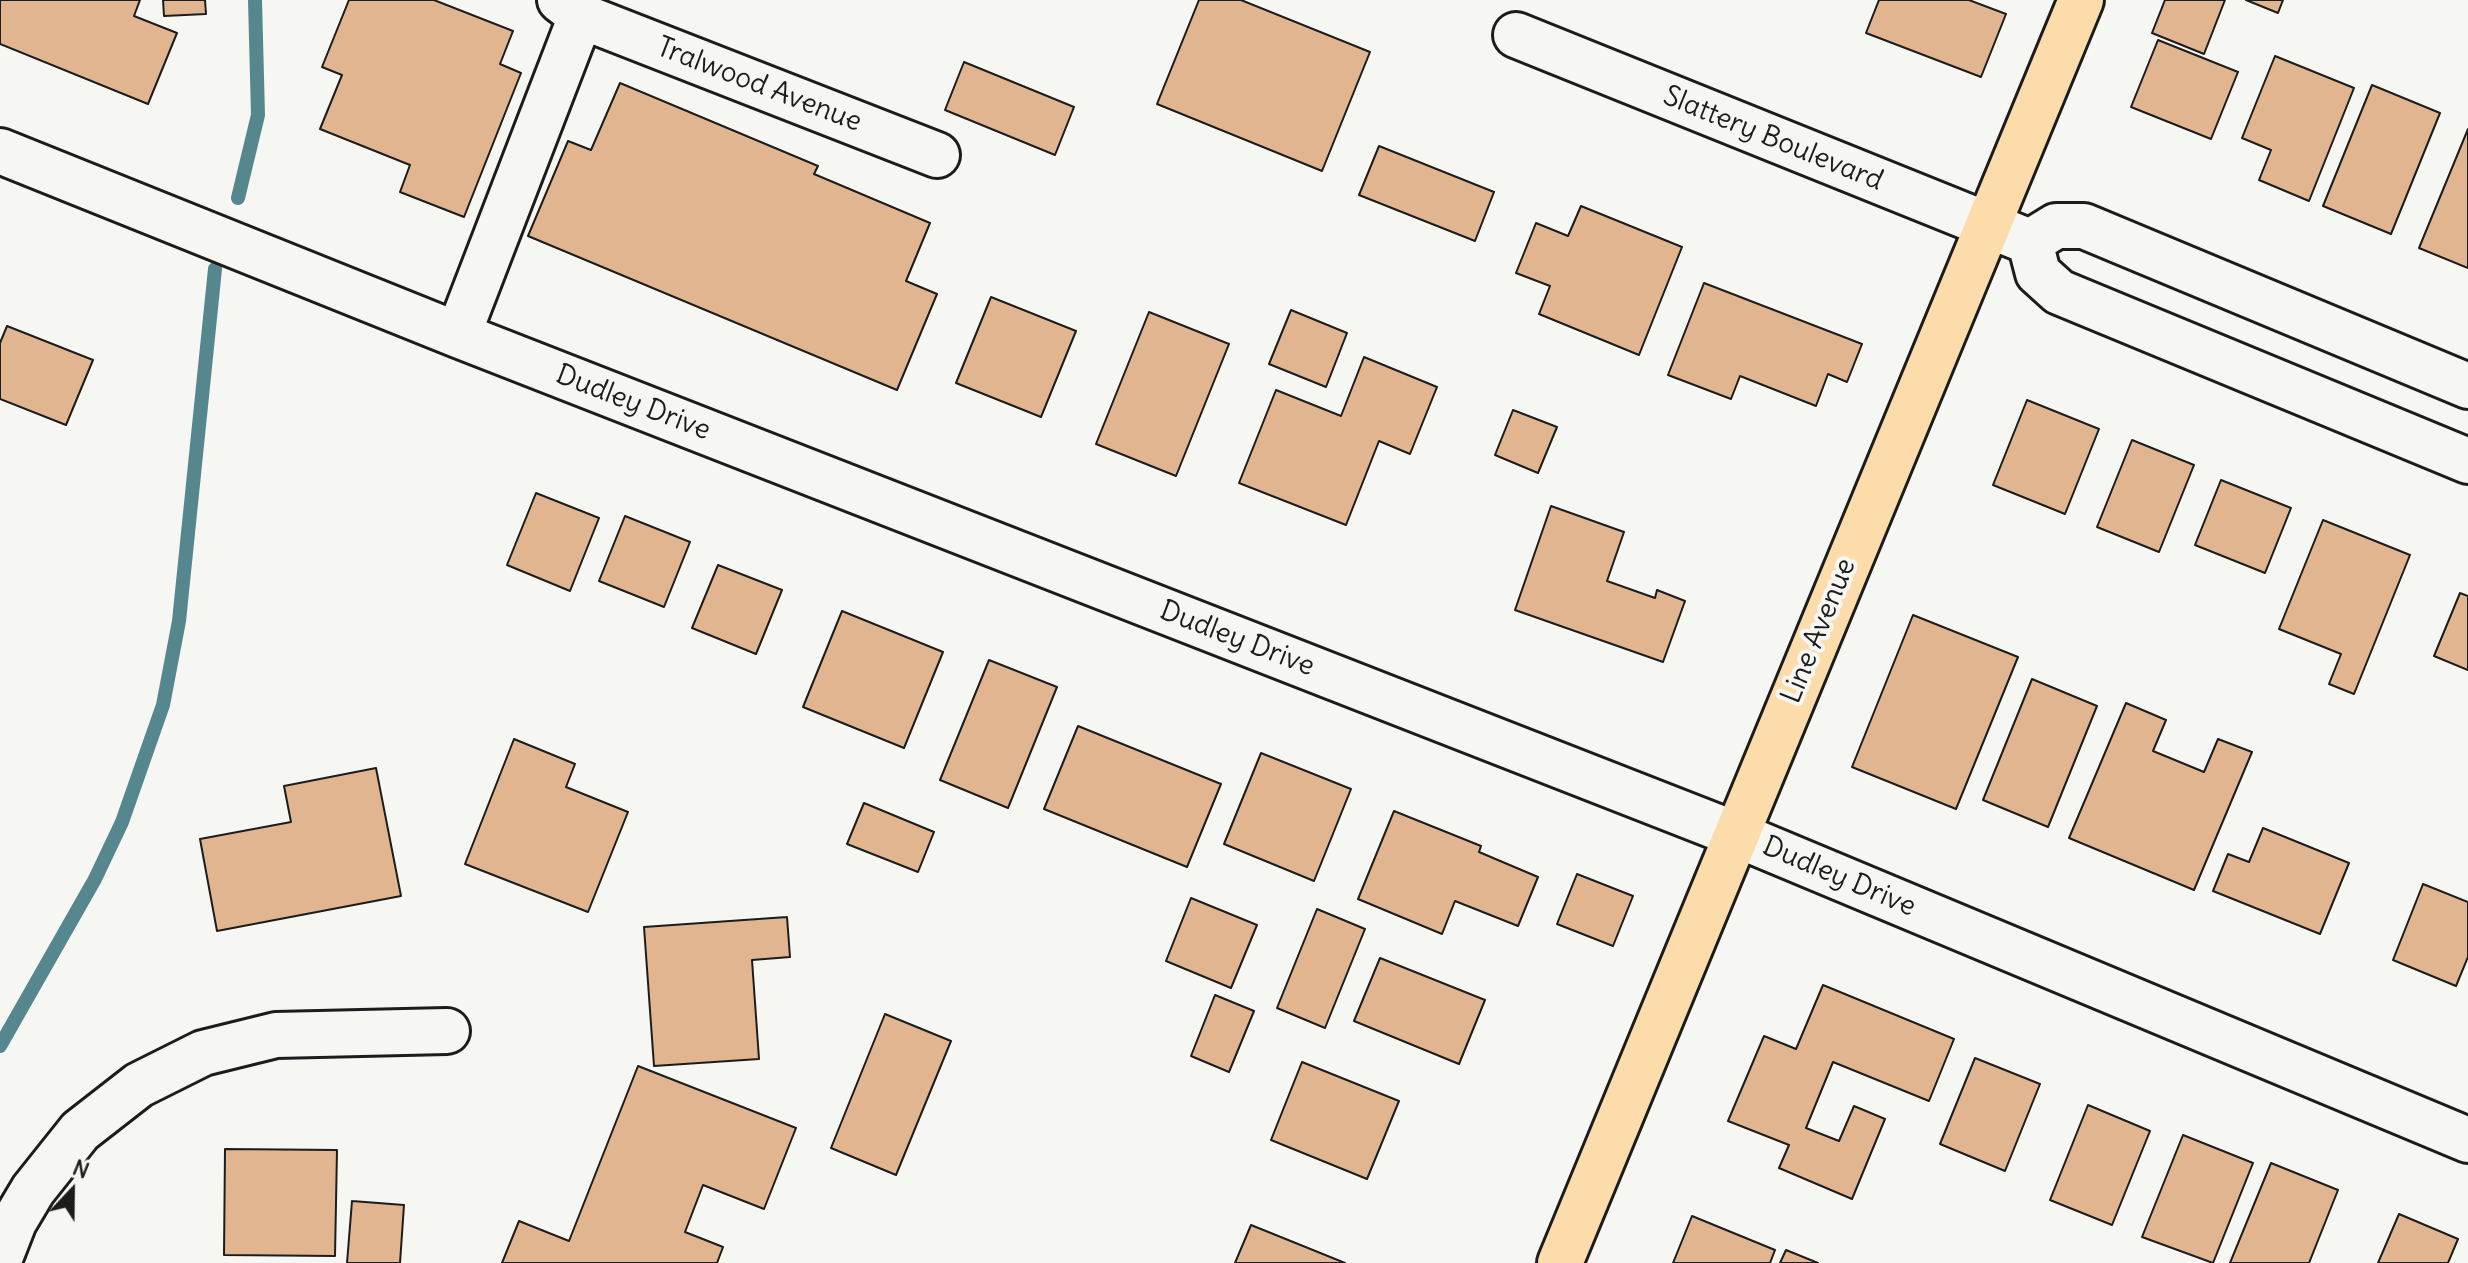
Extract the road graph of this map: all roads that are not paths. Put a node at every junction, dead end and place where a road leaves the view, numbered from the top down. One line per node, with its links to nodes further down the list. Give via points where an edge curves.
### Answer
1 (2081, 0): 6 (main road, Line Avenue)
2 (571, 8): 5 (street, Tralwood Avenue); 8 (street, Tralwood Avenue)
3 (1516, 35): 6 (street, Slattery Boulevard)
4 (0, 151): 8 (street, Dudley Drive)
5 (937, 155)
6 (1987, 225): 7 (street, Slattery Boulevard); 11 (main road, Line Avenue)
7 (2030, 242): 9 (street, via 2056,226 2084,226); 10 (street, via 2038,273 2059,292)
8 (458, 335): 11 (street, Dudley Drive)
9 (2468, 386)
10 (2468, 461)
11 (1735, 834): 13 (street, Dudley Drive); 15 (main road, Line Avenue)
12 (447, 1031): 14 (street, via 276,1035 203,1053 139,1085 80,1131 33,1190)
13 (2468, 1140)
14 (0, 1258)
15 (1560, 1263)

